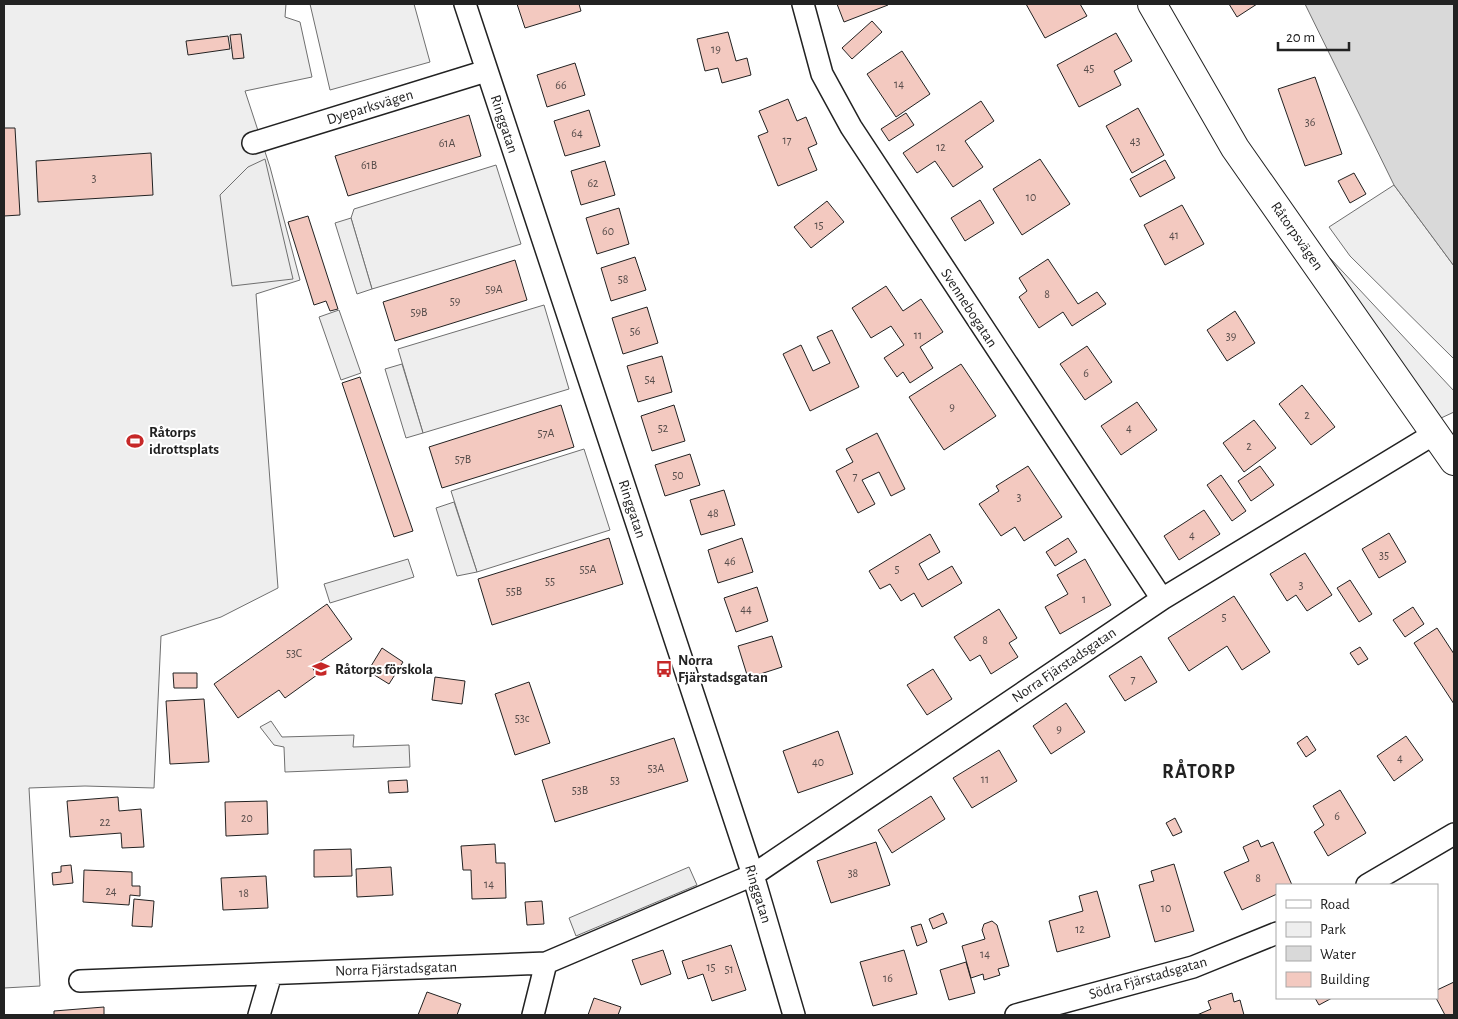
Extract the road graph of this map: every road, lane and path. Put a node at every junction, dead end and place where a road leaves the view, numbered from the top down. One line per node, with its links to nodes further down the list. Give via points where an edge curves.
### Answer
1 (465, 4): 4 (street, Ringgatan)
2 (803, 4): 8 (street, Svennebogatan, via 822,74 851,126)
3 (1152, 4): 6 (street, Råtorpsvägen, via 1236,148)
4 (486, 71): 5 (street, Dyeparksvägen); 10 (street, Ringgatan)
5 (254, 143)
6 (1434, 434): 7 (street, Råtorpsvägen); 8 (street, Norra Fjärstadsgatan)
7 (1454, 462)
8 (1162, 599): 10 (street, Norra Fjärstadsgatan)
9 (1454, 834): 11 (street)
10 (753, 875): 13 (street, Norra Fjärstadsgatan); 18 (street, Ringgatan)
11 (1369, 884)
12 (1276, 933): 19 (street, Södra Fjärstadsgatan, via 1193,967)
13 (546, 963): 14 (street, Norra Fjärstadsgatan); 17 (street)
14 (271, 974): 15 (street, Norra Fjärstadsgatan); 16 (street)
15 (80, 981)
16 (259, 1015)
17 (532, 1015)
18 (794, 1015)
19 (1016, 1015)

